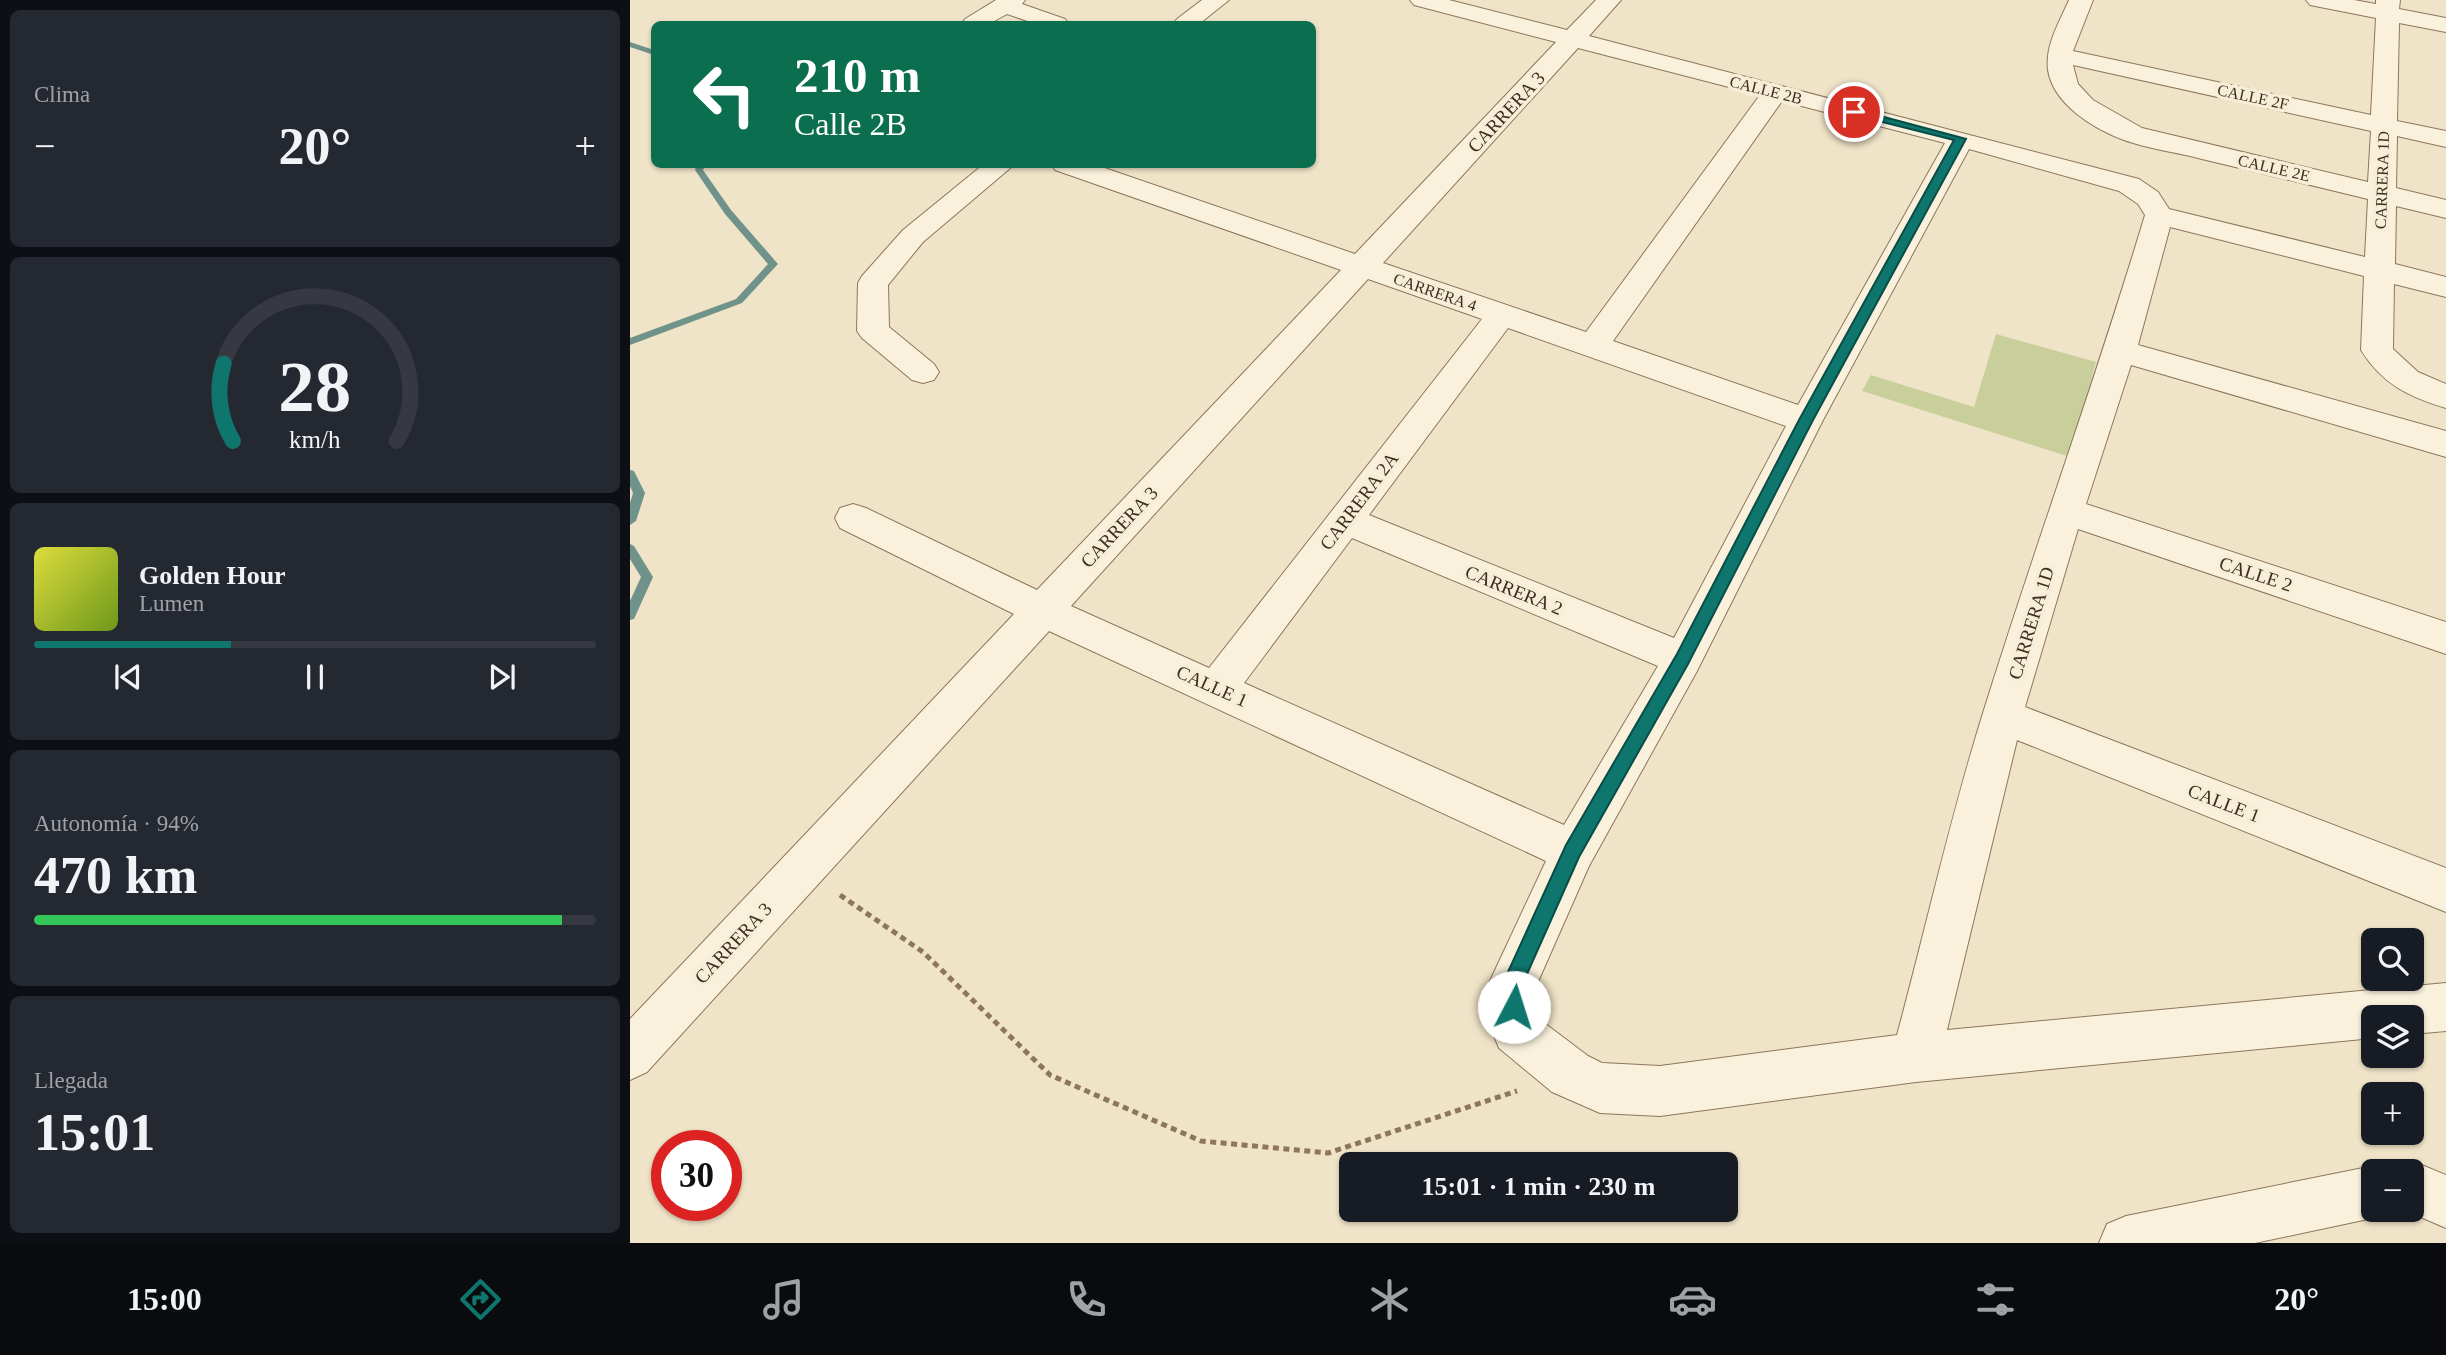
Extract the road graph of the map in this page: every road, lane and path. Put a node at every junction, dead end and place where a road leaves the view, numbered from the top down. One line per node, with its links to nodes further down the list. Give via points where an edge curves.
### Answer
1 (1422, 0): 12 (street, CALLE 2B)
2 (1609, 0): 12 (street, CARRERA 3)
3 (2081, 0): 13 (street)
4 (2318, 0): 7 (street)
5 (1207, 2): 10 (street)
6 (1009, 3): 8 (street); 9 (street)
7 (2387, 7): 11 (street); 15 (street, CARRERA 1D)
8 (977, 21)
9 (1049, 21)
10 (1188, 21)
11 (2446, 25)
12 (1573, 41): 14 (street, CALLE 2B); 23 (street, CARRERA 3)
13 (2059, 55): 15 (street, CALLE 2F); 20 (street, CALLE 2E, via 2062,78 2073,99 2133,134)
14 (1775, 92): 16 (street, CALLE 2B); 27 (street)
15 (2383, 125): 17 (street, CALLE 2F); 20 (street, CARRERA 1D)
16 (1961, 139): 21 (street, CALLE 2B, via 2129,185); 31 (street)
17 (2446, 139)
18 (997, 168): 29 (street, via 913,236 873,283 873,331)
19 (1077, 168): 23 (street, CARRERA 4)
20 (2381, 194): 22 (street, CALLE 2E); 24 (street, CARRERA 1D)
21 (2154, 207): 24 (street, CALLE 2B); 28 (street, CARRERA 1D)
22 (2446, 209)
23 (1362, 267): 26 (street, CARRERA 4); 36 (street, CARRERA 3)
24 (2379, 271): 25 (street, CALLE 2B); 30 (street, CARRERA 1D, via 2377,350 2389,369 2414,385)
25 (2446, 287)
26 (1502, 315): 27 (street, CARRERA 4); 35 (street, CARRERA 2A)
27 (1592, 347): 31 (street, CARRERA 4)
28 (2120, 351): 32 (street); 33 (street, CARRERA 1D)
29 (923, 372)
30 (2446, 396)
31 (1806, 420): 38 (street)
32 (2446, 444)
33 (2066, 511): 37 (street, CALLE 2); 40 (street, CARRERA 1D)
34 (853, 518): 36 (street, CALLE 1)
35 (1345, 520): 38 (street, CARRERA 2); 39 (street, CARRERA 2A)
36 (1041, 610): 39 (street, CALLE 1); 42 (street, CARRERA 3)
37 (2446, 638)
38 (1682, 659): 41 (street)
39 (1217, 688): 41 (street, CALLE 1)
40 (2003, 716): 43 (street, CALLE 1); 46 (street, CARRERA 1D)
41 (1573, 851): 47 (street, via 1513,983 1516,1031)
42 (802, 868): 45 (street, CARRERA 3); 47 (path, via 923,952 1050,1075 1201,1141 1328,1153)
43 (2446, 890)
44 (2446, 1007): 46 (street)
45 (630, 1055)
46 (1916, 1057): 47 (street, via 1660,1091 1600,1088)
47 (1570, 1074)
48 (2446, 1175): 49 (street)
49 (2424, 1181)
50 (2424, 1191): 52 (street)
51 (2361, 1194): 53 (street)
52 (2446, 1202)
53 (2126, 1243)

